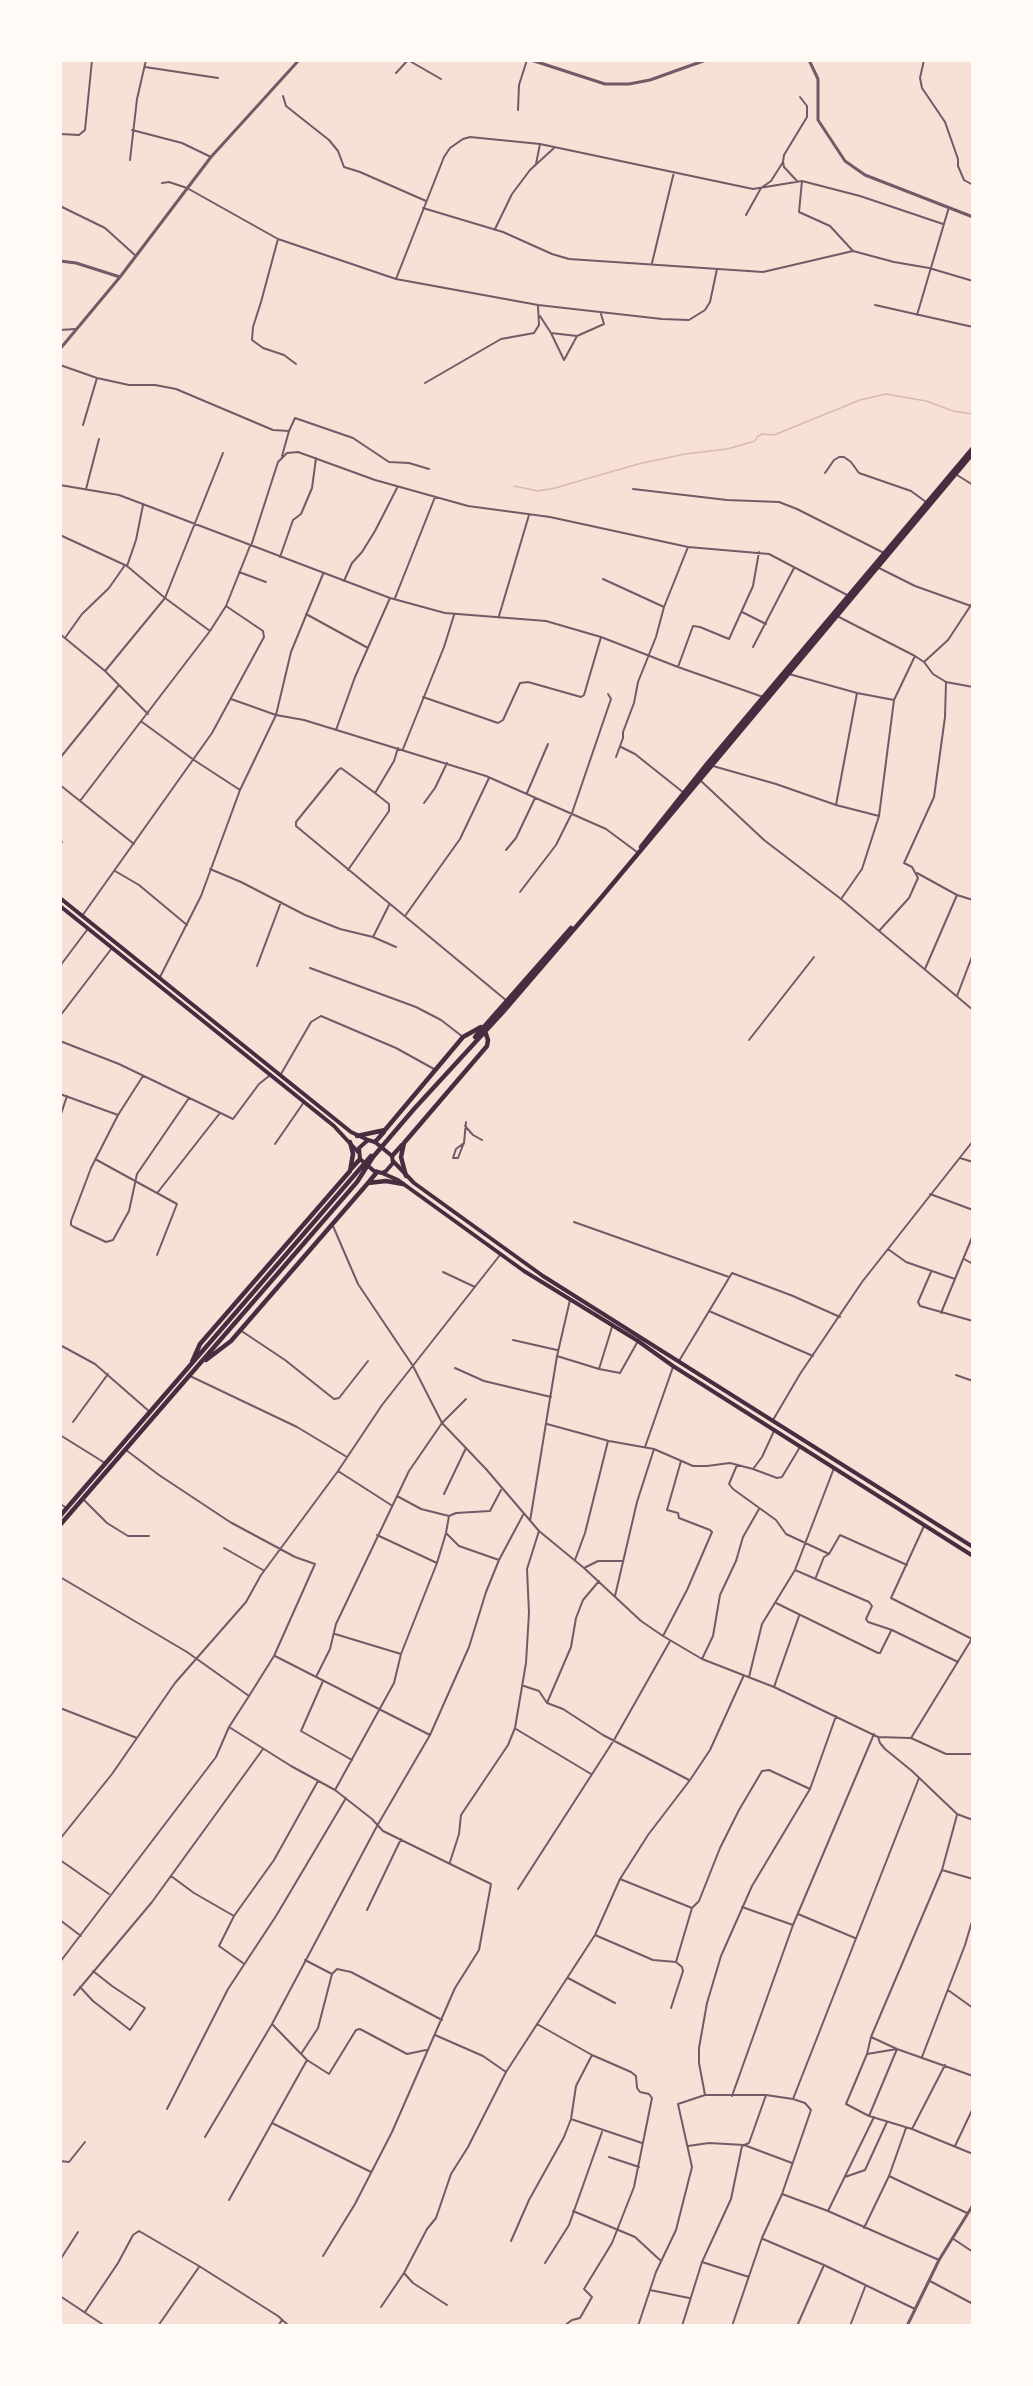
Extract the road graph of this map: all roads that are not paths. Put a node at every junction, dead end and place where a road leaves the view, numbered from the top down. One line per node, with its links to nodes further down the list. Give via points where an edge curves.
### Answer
1 (92, 60): 18 (street, via 85,130 79,135)
2 (146, 60): 10 (street)
3 (299, 60): 21 (street)
4 (408, 60): 11 (street); 13 (street)
5 (526, 60): 16 (street)
6 (531, 60): 7 (street, via 605,84 650,80)
7 (706, 60)
8 (809, 60): 34 (street, via 818,79 818,120 845,161 865,175)
9 (924, 60): 29 (street, via 922,88 945,122 964,180)
10 (145, 67): 12 (street); 17 (street)
11 (396, 73)
12 (218, 78)
13 (441, 79)
14 (283, 96): 32 (street, via 286,106 329,140 344,167)
15 (800, 97): 23 (street, via 807,106 807,117)
16 (518, 110)
17 (132, 130): 21 (street, via 182,143); 22 (street)
18 (60, 134)
19 (540, 144): 20 (street); 24 (street); 32 (street, via 463,139 444,157)
20 (555, 147): 24 (street); 25 (street)
21 (211, 157): 30 (street)
22 (130, 160)
23 (783, 162): 26 (street); 31 (street, via 771,181)
24 (536, 164): 39 (street, via 512,194)
25 (674, 172): 31 (street); 44 (street)
26 (797, 181): 27 (street); 31 (street)
27 (802, 181): 38 (street); 41 (street, via 799,212 830,226)
28 (162, 183): 30 (street)
29 (973, 185)
30 (187, 188): 40 (street); 42 (street)
31 (761, 188): 36 (street)
32 (426, 201): 35 (street)
33 (60, 206): 42 (street, via 105,228)
34 (949, 207): 37 (street); 38 (street)
35 (423, 208): 39 (street); 48 (street)
36 (746, 215)
37 (973, 217)
38 (943, 224): 45 (street)
39 (495, 229): 44 (street, via 570,259)
40 (278, 239): 48 (street); 61 (street, via 252,340)
41 (853, 251): 45 (street); 46 (street, via 763,272)
42 (136, 256): 47 (street)
43 (60, 261): 47 (street)
44 (652, 263): 46 (street)
45 (929, 268): 49 (street); 53 (street)
46 (717, 269): 52 (street, via 710,302 689,320)
47 (120, 277): 56 (street)
48 (396, 279): 50 (street)
49 (973, 281)
50 (538, 304): 52 (street); 54 (street)
51 (875, 305): 53 (street)
52 (601, 312): 59 (street, via 604,324)
53 (916, 315): 55 (street)
54 (540, 316): 58 (street); 64 (street, via 534,333 501,339)
55 (973, 327)
56 (76, 329): 57 (street); 60 (street)
57 (60, 330)
58 (551, 333): 59 (street); 59 (street, via 564,360)
59 (577, 336)
60 (60, 349)
61 (296, 364)
62 (60, 365): 63 (street)
63 (97, 378): 65 (street); 66 (street, via 176,389 263,427)
64 (425, 383)
65 (83, 425)
66 (289, 431): 71 (street); 73 (street, via 295,418 353,438 389,462)
67 (99, 438): 79 (street)
68 (973, 448): 75 (highway)
69 (223, 453): 85 (street)
70 (973, 453): 75 (highway)
71 (282, 456): 72 (street, via 298,452); 88 (street)
72 (316, 458): 78 (street); 92 (street, via 312,488 301,514 293,520)
73 (429, 469)
74 (825, 473): 82 (street, via 834,460 844,458 860,473 911,491)
75 (953, 473): 77 (street); 82 (highway); 94 (highway)
76 (60, 485): 79 (street)
77 (973, 485)
78 (398, 486): 81 (street); 99 (street)
79 (86, 489): 83 (street, via 113,493)
80 (633, 489): 91 (street, via 779,502)
81 (435, 497): 84 (street); 104 (street)
82 (926, 502): 91 (highway)
83 (143, 504): 85 (street); 93 (street)
84 (529, 515): 89 (street); 113 (street)
85 (195, 524): 88 (street); 102 (street)
86 (62, 535): 87 (street); 93 (street)
87 (60, 540)
88 (251, 546): 92 (street); 96 (street)
89 (688, 547): 90 (street); 108 (street)
90 (759, 552): 95 (street, via 778,557); 109 (street, via 753,586)
91 (884, 553): 101 (highway)
92 (280, 557): 97 (street)
93 (126, 565): 102 (street); 118 (street)
94 (877, 567): 107 (street); 112 (highway)
95 (795, 568): 101 (street); 114 (street)
96 (239, 572): 100 (street); 106 (street)
97 (323, 574): 99 (street); 110 (street)
98 (603, 579): 108 (street)
99 (344, 581): 103 (street)
100 (266, 582)
101 (849, 596): 126 (highway)
102 (165, 598): 115 (street); 125 (street)
103 (390, 598): 104 (street); 120 (street)
104 (394, 599): 111 (street)
105 (973, 602): 107 (street)
106 (226, 606): 115 (street); 134 (street, via 253,622 264,634)
107 (970, 606): 123 (street, via 948,640)
108 (664, 607): 121 (street)
109 (742, 612): 114 (street); 124 (street, via 728,640 693,626)
110 (306, 614): 120 (street); 137 (street, via 291,652)
111 (454, 614): 113 (street); 132 (street)
112 (837, 616): 122 (street); 126 (highway)
113 (499, 617): 117 (street, via 537,619)
114 (767, 624): 119 (street)
115 (210, 631): 136 (street)
116 (60, 634): 118 (street)
117 (601, 637): 121 (street); 132 (street, via 581,698 520,683 498,723)
118 (65, 638): 125 (street)
119 (753, 647)
120 (368, 648): 139 (street)
121 (648, 656): 124 (street); 141 (street)
122 (915, 656): 123 (street); 135 (street)
123 (924, 662): 127 (street)
124 (678, 668): 133 (street)
125 (105, 671): 128 (street)
126 (787, 672): 130 (street); 133 (highway); 148 (highway)
127 (946, 682): 129 (street); 168 (street, via 934,797 904,862)
128 (119, 685): 136 (street); 145 (street)
129 (973, 687)
130 (857, 693): 135 (street); 159 (street)
131 (608, 694): 160 (street, via 611,699)
132 (423, 697): 143 (street)
133 (763, 697): 148 (highway)
134 (231, 699): 137 (street); 146 (street)
135 (894, 700): 161 (street)
136 (148, 714): 138 (street)
137 (276, 715): 139 (street); 152 (street)
138 (142, 722): 146 (street); 157 (street)
139 (336, 729): 142 (street)
140 (548, 744): 153 (street)
141 (620, 747): 144 (street); 154 (street)
142 (398, 748): 143 (street); 155 (street)
143 (403, 749): 147 (street)
144 (616, 757)
145 (60, 758)
146 (194, 760): 152 (street); 162 (street)
147 (447, 763): 149 (street); 158 (street)
148 (710, 765): 150 (highway); 154 (highway); 159 (street)
149 (489, 777): 153 (street); 178 (street, via 460,839)
150 (701, 781): 172 (street, via 764,840); 199 (highway)
151 (60, 785): 157 (street)
152 (240, 790): 165 (street)
153 (527, 793): 156 (street)
154 (684, 793): 164 (highway)
155 (375, 794): 166 (street, via 390,804 389,811); 166 (street, via 341,768 296,822 299,830)
156 (536, 798): 160 (street); 163 (street)
157 (80, 801): 162 (street)
158 (424, 803)
159 (836, 805): 161 (street)
160 (572, 813): 164 (street); 169 (street, via 556,845)
161 (879, 816): 172 (street, via 862,869)
162 (134, 844): 167 (street)
163 (506, 850)
164 (637, 852): 193 (highway)
165 (210, 869): 174 (street); 179 (street)
166 (348, 870): 175 (street)
167 (115, 871): 177 (street); 179 (street, via 139,885)
168 (917, 873): 170 (street); 181 (street, via 909,898)
169 (519, 892)
170 (957, 895): 173 (street); 190 (street)
171 (60, 898): 177 (main road)
172 (841, 899): 181 (street)
173 (973, 900)
174 (281, 902): 182 (street, via 340,929); 188 (street)
175 (390, 903): 178 (street); 182 (street)
176 (60, 906): 180 (main road)
177 (82, 916): 191 (main road)
178 (405, 916): 193 (street)
179 (187, 925): 191 (street)
180 (88, 929): 184 (main road); 187 (street)
181 (879, 931): 190 (street)
182 (373, 937): 183 (street)
183 (396, 947)
184 (112, 948): 195 (street); 198 (main road)
185 (973, 954): 192 (street)
186 (814, 957): 201 (street)
187 (60, 966)
188 (258, 966)
189 (310, 968): 200 (street, via 416,1007)
190 (925, 969): 192 (street)
191 (159, 978): 197 (main road)
192 (957, 996): 194 (street)
193 (507, 1002): 196 (highway)
194 (973, 1010)
195 (60, 1016)
196 (486, 1024): 200 (highway); 227 (highway)
197 (219, 1026): 198 (main road); 206 (main road)
198 (214, 1031): 205 (main road)
199 (485, 1031): 223 (highway, via 487,1046); 227 (highway)
200 (464, 1037): 203 (highway)
201 (748, 1040)
202 (60, 1041): 204 (street)
203 (437, 1070): 206 (street, via 321,1016 311,1022); 216 (highway)
204 (143, 1076): 209 (street); 212 (street)
205 (269, 1076): 210 (main road); 211 (street, via 233,1119)
206 (280, 1076): 217 (main road)
207 (60, 1094): 208 (street)
208 (67, 1096): 212 (street); 213 (street)
209 (189, 1098): 211 (street); 236 (street)
210 (304, 1102): 221 (main road); 225 (street)
211 (220, 1113): 239 (street)
212 (118, 1115): 230 (street)
213 (60, 1117)
214 (466, 1122): 215 (street)
215 (465, 1126): 219 (street); 224 (street)
216 (385, 1130): 217 (highway); 222 (highway)
217 (357, 1136): 218 (main road)
218 (368, 1140): 222 (main road); 226 (main road)
219 (482, 1140)
220 (973, 1141): 229 (street)
221 (350, 1142): 226 (main road); 233 (highway)
222 (377, 1143): 228 (main road)
223 (404, 1143): 228 (highway); 235 (highway, via 401,1157)
224 (464, 1143): 224 (street, via 458,1158 453,1158 456,1149)
225 (275, 1144)
226 (358, 1152): 231 (main road)
227 (374, 1155): 274 (highway, via 363,1176)
228 (391, 1157): 234 (main road, via 391,1168); 235 (main road)
229 (960, 1158): 232 (street); 240 (street)
230 (95, 1159): 236 (street); 236 (street, via 71,1221 74,1227 106,1242 112,1240 129,1211)
231 (361, 1160): 233 (highway); 234 (main road)
232 (973, 1162)
233 (352, 1168): 274 (highway, via 200,1344)
234 (378, 1172): 237 (highway); 238 (main road)
235 (406, 1176): 264 (main road, via 517,1259)
236 (135, 1180): 239 (street)
237 (368, 1184): 238 (highway); 243 (highway)
238 (404, 1184): 247 (main road)
239 (158, 1192): 246 (street, via 177,1207)
240 (930, 1194): 241 (street); 245 (street)
241 (973, 1210)
242 (574, 1222): 252 (street)
243 (332, 1223): 261 (highway); 272 (street, via 358,1284)
244 (973, 1238): 248 (street)
245 (888, 1249): 251 (street); 258 (street)
246 (157, 1255)
247 (501, 1255): 254 (street); 255 (main road)
248 (964, 1259): 249 (street); 253 (street)
249 (973, 1264)
250 (443, 1272): 254 (street)
251 (930, 1272): 253 (street); 257 (street, via 918,1302)
252 (729, 1277): 256 (street); 258 (street, via 735,1273)
253 (956, 1280): 257 (street)
254 (475, 1287): 272 (street)
255 (570, 1300): 260 (main road); 267 (street)
256 (708, 1311): 269 (street); 271 (street)
257 (941, 1313): 259 (street)
258 (840, 1317): 269 (street)
259 (973, 1321)
260 (612, 1327): 263 (main road); 276 (street)
261 (240, 1330): 270 (street, via 334,1399 339,1398); 274 (highway, via 231,1341)
262 (513, 1340): 267 (street)
263 (638, 1341): 266 (main road); 276 (street, via 620,1373)
264 (651, 1343): 266 (main road); 271 (main road)
265 (60, 1345): 277 (street)
266 (647, 1348): 273 (main road)
267 (558, 1350): 268 (street)
268 (557, 1356): 276 (street); 281 (street)
269 (813, 1356): 284 (street)
270 (368, 1361)
271 (679, 1361): 284 (main road)
272 (413, 1366): 286 (street); 296 (street)
273 (673, 1366): 288 (main road); 292 (street)
274 (193, 1367): 279 (highway); 283 (highway)
275 (455, 1368): 281 (street, via 484,1381)
276 (599, 1369)
277 (108, 1374): 283 (street); 285 (street)
278 (956, 1375): 280 (street)
279 (189, 1376): 295 (highway); 296 (street, via 297,1427)
280 (973, 1381)
281 (550, 1397): 287 (street)
282 (466, 1399): 286 (street)
283 (150, 1412): 298 (highway)
284 (773, 1420): 321 (main road)
285 (73, 1422)
286 (442, 1423): 293 (street); 305 (street)
287 (547, 1424): 290 (street); 314 (street)
288 (775, 1430): 291 (main road); 301 (street)
289 (60, 1435): 298 (street)
290 (609, 1441): 292 (street); 330 (street)
291 (800, 1446): 300 (main road); 301 (street, via 782,1477)
292 (645, 1447): 294 (street)
293 (466, 1448): 303 (street); 304 (street)
294 (654, 1449): 297 (street); 331 (street)
295 (126, 1450): 306 (highway); 325 (street, via 230,1522)
296 (347, 1457): 302 (street)
297 (681, 1460): 299 (street, via 701,1467); 345 (street, via 667,1510 712,1533)
298 (105, 1463): 309 (highway)
299 (737, 1465): 301 (street); 310 (street, via 729,1484)
300 (834, 1468): 316 (main road); 322 (street)
301 (753, 1469)
302 (338, 1471): 308 (street); 325 (street)
303 (502, 1490): 311 (street); 313 (street, via 490,1511)
304 (444, 1494)
305 (397, 1496): 308 (street); 313 (street, via 421,1509)
306 (82, 1498): 315 (highway); 320 (street, via 107,1523 128,1536)
307 (60, 1504): 309 (street)
308 (392, 1505): 319 (street)
309 (67, 1508): 312 (highway)
310 (759, 1509): 322 (street, via 776,1520 783,1532); 351 (street, via 743,1537 720,1595 713,1636)
311 (523, 1515): 314 (street); 329 (street)
312 (60, 1516)
313 (449, 1516): 318 (street)
314 (530, 1522): 317 (street)
315 (60, 1525)
316 (924, 1526): 326 (main road); 333 (street)
317 (539, 1530): 330 (street); 357 (street, via 526,1569 529,1613)
318 (447, 1533): 329 (street, via 459,1546); 332 (street)
319 (377, 1535): 332 (street); 344 (street)
320 (149, 1536)
321 (965, 1542): 323 (main road); 326 (main road)
322 (805, 1544): 327 (street); 335 (street)
323 (973, 1547)
324 (224, 1548): 336 (street)
325 (281, 1548): 336 (street); 349 (street, via 315,1564)
326 (960, 1548): 328 (main road)
327 (829, 1554): 333 (street, via 840,1535); 338 (street)
328 (973, 1556)
329 (499, 1560): 367 (street, via 469,1647)
330 (575, 1560): 334 (street)
331 (623, 1561): 334 (street, via 598,1561); 340 (street)
332 (437, 1563): 348 (street)
333 (907, 1565): 346 (street, via 891,1598)
334 (584, 1568): 339 (street)
335 (795, 1570): 338 (street); 341 (street)
336 (264, 1571): 350 (street, via 240,1609)
337 (60, 1577): 350 (street)
338 (816, 1577): 343 (street, via 869,1602 872,1606 866,1621)
339 (599, 1581): 340 (street); 360 (street, via 583,1600 571,1647)
340 (615, 1596): 345 (street)
341 (776, 1603): 342 (street); 355 (street, via 762,1623)
342 (799, 1615): 343 (street, via 878,1653); 358 (street)
343 (892, 1630): 352 (street)
344 (335, 1634): 348 (street); 354 (street)
345 (663, 1636): 347 (street)
346 (972, 1638): 352 (street)
347 (670, 1641): 351 (street); 371 (street)
348 (401, 1654): 362 (street, via 394,1683)
349 (274, 1656): 354 (street); 359 (street)
350 (197, 1659): 359 (street); 369 (street, via 175,1683)
351 (702, 1659): 353 (street)
352 (958, 1662): 370 (street)
353 (744, 1675): 355 (street); 377 (street, via 710,1750)
354 (316, 1677): 356 (street)
355 (749, 1677): 358 (street)
356 (323, 1681): 362 (street); 374 (street, via 301,1731)
357 (524, 1686): 360 (street, via 539,1691); 365 (street)
358 (774, 1687): 363 (street)
359 (249, 1696): 364 (street)
360 (547, 1703): 371 (street)
361 (60, 1708): 369 (street)
362 (380, 1709): 367 (street); 374 (street)
363 (837, 1715): 366 (street); 380 (street)
364 (229, 1727): 372 (street); 394 (street, via 216,1757)
365 (515, 1728): 375 (street); 388 (street, via 508,1745 461,1815)
366 (874, 1734): 368 (street); 398 (street)
367 (430, 1736): 384 (street)
368 (878, 1737): 370 (street); 376 (street, via 885,1749)
369 (137, 1738): 385 (street)
370 (911, 1738): 373 (street, via 946,1754)
371 (614, 1740): 375 (street); 377 (street)
372 (263, 1749): 378 (street); 390 (street)
373 (973, 1754)
374 (352, 1760): 379 (street)
375 (591, 1773): 393 (street)
376 (919, 1778): 382 (street); 405 (street)
377 (690, 1780): 391 (street)
378 (318, 1781): 379 (street); 399 (street, via 274,1860)
379 (335, 1790): 381 (street)
380 (810, 1790): 395 (street); 396 (street, via 764,1770 739,1810 699,1901)
381 (346, 1798): 384 (street); 409 (street, via 276,1916)
382 (957, 1814): 383 (street); 389 (street)
383 (973, 1820)
384 (377, 1826): 386 (street); 406 (street)
385 (60, 1839)
386 (401, 1839): 388 (street); 397 (street)
387 (60, 1860): 394 (street)
388 (450, 1862): 419 (street, via 489,1881 491,1888 479,1950 455,1988)
389 (942, 1870): 392 (street); 423 (street)
390 (170, 1875): 399 (street); 410 (street)
391 (620, 1879): 396 (street); 403 (street)
392 (973, 1880)
393 (518, 1889)
394 (110, 1895): 404 (street)
395 (742, 1907): 402 (street); 434 (street, via 707,2003 699,2048)
396 (692, 1908): 408 (street)
397 (367, 1910)
398 (798, 1914): 402 (street); 405 (street)
399 (234, 1916): 409 (street, via 219,1946)
400 (973, 1919): 414 (street)
401 (60, 1920): 404 (street)
402 (793, 1925): 436 (street)
403 (595, 1935): 408 (street, via 653,1960); 412 (street)
404 (81, 1936): 407 (street)
405 (855, 1938): 437 (street)
406 (305, 1960): 411 (street); 420 (street)
407 (60, 1962)
408 (676, 1962): 417 (street, via 683,1971)
409 (243, 1963): 439 (street)
410 (93, 1971): 413 (street); 413 (street, via 145,2008 130,2030)
411 (332, 1974): 419 (street, via 337,1969 351,1972); 426 (street, via 318,2028)
412 (568, 1978): 416 (street); 421 (street)
413 (80, 1987): 415 (street)
414 (948, 1990): 418 (street); 429 (street)
415 (74, 1995)
416 (615, 2002)
417 (671, 2008)
418 (973, 2008)
419 (442, 2020): 422 (street)
420 (273, 2024): 426 (street); 448 (street)
421 (537, 2024): 428 (street); 432 (street)
422 (434, 2035): 425 (street); 432 (street, via 483,2056)
423 (871, 2037): 424 (street); 427 (street)
424 (897, 2049): 427 (street); 429 (street); 440 (street)
425 (426, 2050): 430 (street, via 407,2054 360,2029 329,2074); 459 (street)
426 (301, 2054): 430 (street)
427 (867, 2054): 440 (street, via 846,2104)
428 (592, 2055): 442 (street, via 576,2086); 450 (street, via 632,2072 640,2092 652,2096)
429 (922, 2057): 431 (street)
430 (307, 2060): 443 (street)
431 (945, 2065): 433 (street); 446 (street)
432 (506, 2072): 483 (street, via 451,2174 436,2218)
433 (973, 2076)
434 (705, 2095): 436 (street); 452 (street, via 678,2104)
435 (766, 2095): 436 (street); 437 (street); 451 (street, via 749,2143)
436 (732, 2096)
437 (793, 2099): 457 (street, via 811,2110)
438 (973, 2108): 453 (street)
439 (167, 2109)
440 (869, 2116): 441 (street)
441 (874, 2117): 444 (street); 461 (street)
442 (571, 2119): 447 (street); 473 (street)
443 (272, 2122): 459 (street); 463 (street)
444 (887, 2122): 445 (street); 461 (street, via 865,2170)
445 (906, 2128): 446 (street); 460 (street)
446 (912, 2129): 453 (street)
447 (602, 2132): 450 (street); 465 (street)
448 (205, 2137)
449 (85, 2142): 456 (street, via 69,2162)
450 (642, 2143): 458 (street)
451 (744, 2145): 452 (street); 457 (street); 479 (street, via 731,2199)
452 (688, 2146): 478 (street, via 692,2167 676,2230)
453 (955, 2146): 454 (street)
454 (973, 2154)
455 (609, 2157): 458 (street)
456 (60, 2161)
457 (792, 2163): 462 (street)
458 (639, 2167): 469 (street)
459 (371, 2172): 475 (street)
460 (890, 2176): 467 (street); 468 (street)
461 (845, 2177): 466 (street)
462 (782, 2194): 466 (street); 471 (street)
463 (229, 2200)
464 (973, 2205): 467 (street)
465 (573, 2211): 469 (street); 480 (street)
466 (828, 2211): 468 (street)
467 (967, 2213): 472 (street)
468 (864, 2228): 477 (street)
469 (617, 2230): 478 (street, via 635,2237); 500 (street, via 584,2289 592,2296 580,2318)
470 (78, 2232): 476 (street)
471 (762, 2238): 481 (street); 484 (street)
472 (952, 2238): 474 (street); 477 (street)
473 (511, 2241)
474 (973, 2252)
475 (323, 2256)
476 (60, 2260)
477 (939, 2260): 485 (street)
478 (661, 2261): 487 (street)
479 (702, 2262): 484 (street); 489 (street)
480 (545, 2263)
481 (824, 2265): 486 (street); 504 (street)
482 (199, 2266): 494 (street, via 135,2232); 495 (street); 497 (street)
483 (404, 2273): 491 (street); 492 (street)
484 (749, 2277): 503 (street)
485 (930, 2281): 490 (street); 493 (street)
486 (866, 2286): 493 (street); 505 (street)
487 (650, 2290): 489 (street); 501 (street)
488 (60, 2296): 494 (street)
489 (690, 2298): 502 (street)
490 (973, 2304)
491 (447, 2305)
492 (381, 2307)
493 (915, 2309): 506 (street)
494 (85, 2313): 496 (street)
495 (282, 2320): 498 (street); 499 (street)
496 (105, 2326)
497 (158, 2326)
498 (278, 2326)
499 (289, 2326)
500 (564, 2326)
501 (638, 2326)
502 (682, 2326)
503 (732, 2326)
504 (797, 2326)
505 (850, 2326)
506 (908, 2326)

